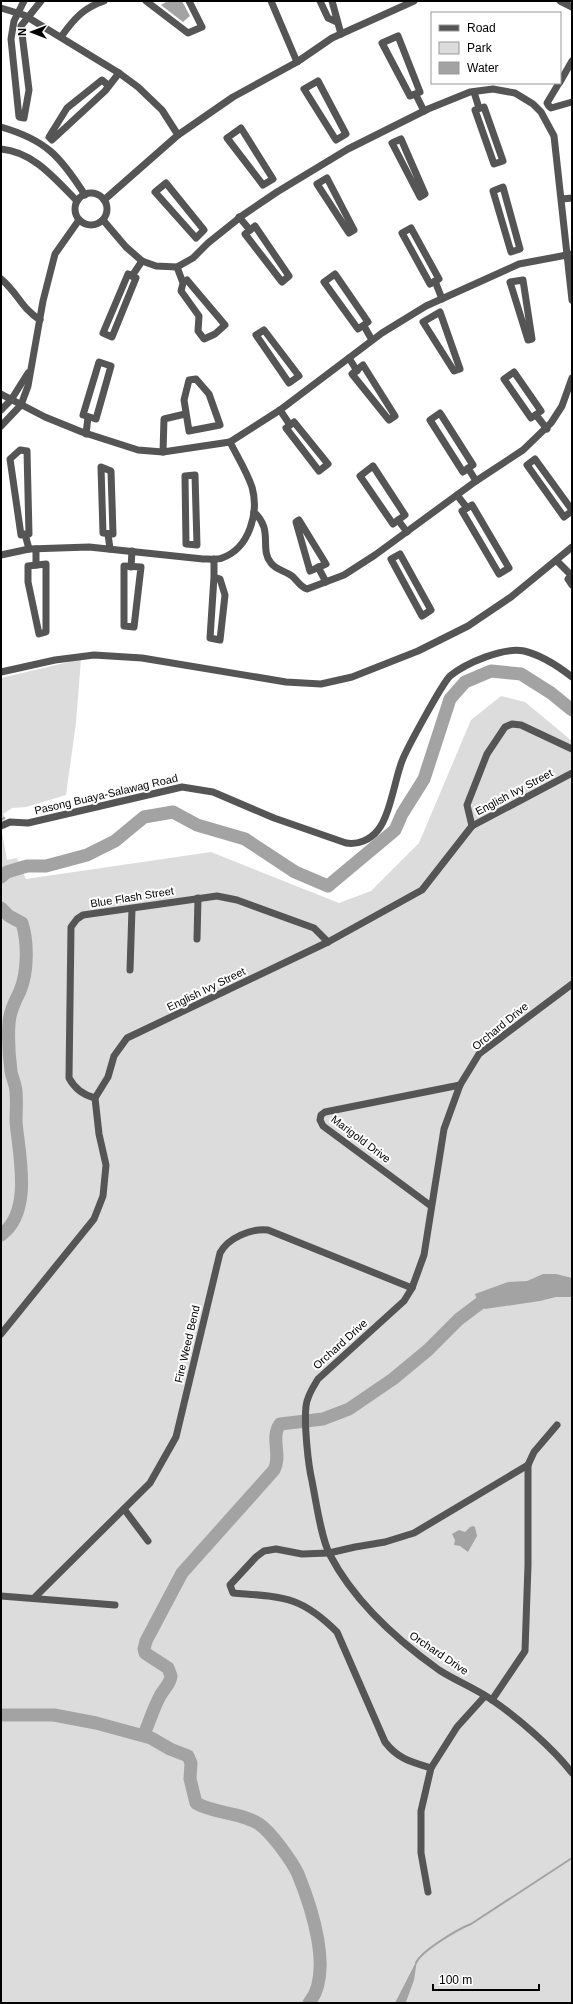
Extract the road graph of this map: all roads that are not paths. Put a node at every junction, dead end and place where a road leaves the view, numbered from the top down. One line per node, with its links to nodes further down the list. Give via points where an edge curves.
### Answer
1 (24, 1): 13 (street)
2 (41, 1): 14 (street)
3 (104, 1): 19 (street, via 83,10)
4 (146, 1): 5 (street, via 188,33 202,27)
5 (189, 1)
6 (271, 1): 21 (street)
7 (320, 1): 16 (street, via 328,18)
8 (332, 1): 16 (street)
9 (411, 1): 18 (street)
10 (560, 1): 11 (street)
11 (572, 7)
12 (1, 8): 13 (street)
13 (18, 13): 14 (street); 15 (street)
14 (28, 17): 17 (street); 19 (street)
15 (14, 21): 17 (street); 17 (street, via 11,39 19,117 24,118 29,90)
16 (337, 22): 18 (street)
17 (21, 26)
18 (341, 34): 21 (street)
19 (61, 37): 22 (street)
20 (572, 60): 23 (street)
21 (297, 62): 36 (street, via 234,97)
22 (119, 73): 25 (street); 36 (street, via 162,110)
23 (561, 80)
24 (559, 84): 30 (street, via 548,103)
25 (109, 86): 25 (street, via 102,80 67,108 48,137 52,140)
26 (493, 86): 27 (street); 33 (street, via 515,93)
27 (474, 92): 31 (street); 32 (street)
28 (416, 95): 28 (street, via 410,96 382,43 398,36 420,92); 32 (street)
29 (572, 102): 30 (street, via 551,108)
30 (549, 106): 33 (street)
31 (479, 108): 31 (street, via 484,107 503,161 494,164 476,110)
32 (424, 111): 35 (street)
33 (541, 112): 47 (street, via 554,136)
34 (1, 127): 45 (street, via 21,133 53,151)
35 (390, 129): 38 (street); 40 (street)
36 (178, 135): 48 (street)
37 (341, 138): 37 (street, via 336,140 304,89 318,81 346,134); 40 (street)
38 (396, 141): 38 (street, via 401,139 425,194 420,196 392,143)
39 (1, 149): 49 (street, via 15,150 27,156)
40 (348, 149): 41 (street)
41 (314, 169): 43 (street); 44 (street)
42 (268, 182): 42 (street, via 263,185 227,138 241,128 273,179); 44 (street)
43 (322, 182): 43 (street, via 327,178 354,230 349,233 317,184)
44 (277, 192): 50 (street)
45 (85, 195): 48 (street, via 95,194); 49 (street)
46 (572, 198): 47 (street)
47 (562, 199): 57 (street)
48 (104, 200): 52 (street, via 107,210)
49 (77, 201): 51 (street, via 75,211)
50 (239, 217): 53 (street); 55 (street)
51 (79, 220): 52 (street, via 93,225); 70 (street, via 55,254 42,301)
52 (103, 220): 58 (street)
53 (250, 230): 53 (street, via 245,234 282,282 289,276 255,226)
54 (200, 234): 54 (street, via 196,238 156,192 166,183 204,230); 55 (street)
55 (208, 243): 60 (street, via 193,258)
56 (515, 251): 56 (street, via 511,252 493,191 503,187 520,249); 59 (street)
57 (569, 254): 59 (street); 67 (street)
58 (142, 261): 60 (street, via 156,266); 61 (street)
59 (515, 266): 64 (street); 66 (street)
60 (177, 267): 65 (street)
61 (132, 276): 61 (street, via 128,274 103,333 112,337 136,278)
62 (1, 279): 70 (street, via 13,289 25,309)
63 (435, 281): 63 (street, via 430,284 402,233 411,228 439,279); 66 (street)
64 (516, 281): 64 (street, via 523,280 532,339 528,340 510,282)
65 (183, 283): 65 (street, via 181,291 199,316 198,331 204,339 216,334 225,325 187,280)
66 (442, 299): 68 (street)
67 (572, 300)
68 (426, 306): 69 (street); 72 (street)
69 (431, 317): 69 (street, via 423,322 454,371 460,369 440,312)
70 (40, 320): 74 (street)
71 (364, 326): 71 (street, via 358,329 324,282 335,274 368,322); 72 (street)
72 (372, 340): 73 (street)
73 (349, 358): 75 (street); 78 (street)
74 (33, 362): 81 (street); 82 (street)
75 (357, 370): 75 (street, via 363,365 395,416 389,420 352,374)
76 (572, 378): 80 (street)
77 (294, 379): 77 (street, via 289,383 256,335 264,330 299,376); 78 (street)
78 (304, 390): 84 (street)
79 (1, 394): 81 (street)
80 (569, 398): 90 (street)
81 (11, 400): 82 (street); 83 (street)
82 (21, 405): 89 (street); 91 (street)
83 (1, 410)
84 (280, 410): 88 (street); 92 (street)
85 (185, 414): 85 (street, via 189,431 220,425 209,394 196,379 189,380 184,400); 94 (street, via 164,419)
86 (536, 415): 86 (street, via 531,418 504,379 514,372 541,411); 90 (street)
87 (88, 417): 87 (street, via 96,420 111,366 99,362 83,415); 91 (street)
88 (290, 425): 88 (street, via 286,428 319,471 328,464 294,422)
89 (1, 426)
90 (547, 429): 93 (street)
91 (86, 434): 94 (street, via 138,450)
92 (230, 442): 94 (street); 101 (street, via 252,487)
93 (523, 450): 95 (street); 97 (street)
94 (163, 452)
95 (530, 462): 100 (street, via 535,459); 100 (street, via 527,465 564,517)
96 (468, 468): 96 (street, via 463,472 430,420 440,413 473,465); 97 (street)
97 (476, 481): 98 (street)
98 (457, 495): 99 (street); 103 (street)
99 (466, 508): 99 (street, via 472,505 509,568 499,574 462,511)
100 (572, 510)
101 (254, 512): 115 (street, via 248,532 239,546 222,558); 122 (street, via 265,526 270,563 286,571 302,588 308,589)
102 (398, 520): 102 (street, via 392,524 360,476 373,466 405,515); 103 (street)
103 (407, 532): 107 (street)
104 (25, 534): 104 (street, via 29,534 27,451 20,450 10,459 21,535); 109 (street)
105 (108, 534): 105 (street, via 103,533 101,467 111,471 113,534); 110 (street)
106 (191, 544): 106 (street, via 197,545 195,475 185,476 186,544); 114 (street)
107 (388, 546): 113 (street); 122 (street, via 344,575)
108 (572, 547): 116 (street)
109 (33, 549): 110 (street); 112 (street); 117 (street)
110 (110, 549): 111 (street)
111 (132, 551): 114 (street); 118 (street)
112 (1, 555)
113 (394, 556): 113 (street, via 390,559 422,616 431,610 400,554)
114 (190, 558): 115 (street)
115 (214, 559): 121 (street)
116 (557, 561): 120 (street); 124 (street, via 468,626 418,651 359,674 321,684 286,682 142,658 94,655 54,660)
117 (36, 565): 117 (street, via 28,566 28,577 39,634 46,632 46,564)
118 (132, 567): 118 (street, via 124,566 124,626 134,627 141,567)
119 (318, 567): 119 (street, via 310,571 296,522 300,520 326,564); 122 (street)
120 (571, 575): 123 (street, via 568,579)
121 (214, 577): 121 (street, via 210,638 220,640 224,595 220,579)
122 (326, 582)
123 (572, 585)
124 (1, 672)
125 (572, 677): 128 (street, Pasong Buaya-Salawag Road, via 545,659 523,651 502,652 472,662 450,677 402,760 385,816 378,830 364,841 353,844 274,818 213,792 182,787 28,823 10,822)
126 (572, 749): 129 (street, via 521,725 512,724 505,727 487,754 467,805)
127 (572, 773): 129 (street, English Ivy Street)
128 (1, 826)
129 (472, 826): 133 (street, English Ivy Street, via 422,890)
130 (198, 898): 131 (street, Blue Flash Street); 132 (street); 133 (street, Blue Flash Street, via 217,896 237,900 314,928)
131 (132, 909): 134 (street); 137 (street, Blue Flash Street, via 83,915 72,927 69,1078 74,1087)
132 (197, 938)
133 (328, 942): 137 (street, English Ivy Street, via 127,1038 114,1056 108,1078)
134 (130, 970)
135 (572, 984): 136 (street, Orchard Drive, via 479,1054)
136 (460, 1085): 138 (street, Orchard Drive, via 444,1129); 138 (street, Marigold Drive, via 325,1112 321,1115 320,1120 324,1126)
137 (95, 1098): 140 (street, via 106,1165 103,1196 94,1218)
138 (431, 1206): 139 (street, Orchard Drive, via 424,1255)
139 (412, 1288): 143 (street, Fire Weed Bend, via 268,1230 259,1229 228,1242 220,1253 176,1437 150,1483); 145 (street, Orchard Drive, via 404,1301 318,1379 310,1392 306,1406 309,1469)
140 (1, 1334)
141 (557, 1425): 142 (street, via 534,1452)
142 (528, 1464): 145 (street, via 414,1533 385,1542); 149 (street, via 525,1651)
143 (124, 1509): 144 (street); 147 (street, Fire Weed Bend)
144 (148, 1541)
145 (329, 1553): 149 (street, Orchard Drive, via 348,1583 401,1641 440,1670); 150 (street, via 302,1554 276,1549 264,1551 233,1581 230,1585 231,1590 233,1593 293,1600 306,1606 324,1620 337,1632 385,1742 393,1752 408,1761)
146 (1, 1596): 147 (street)
147 (34, 1598): 148 (street)
148 (115, 1605)
149 (489, 1698): 150 (street, via 456,1727); 151 (street, Orchard Drive, via 562,1760)
150 (431, 1768): 152 (street, via 421,1811 421,1853)
151 (571, 1771)
152 (428, 1892)

